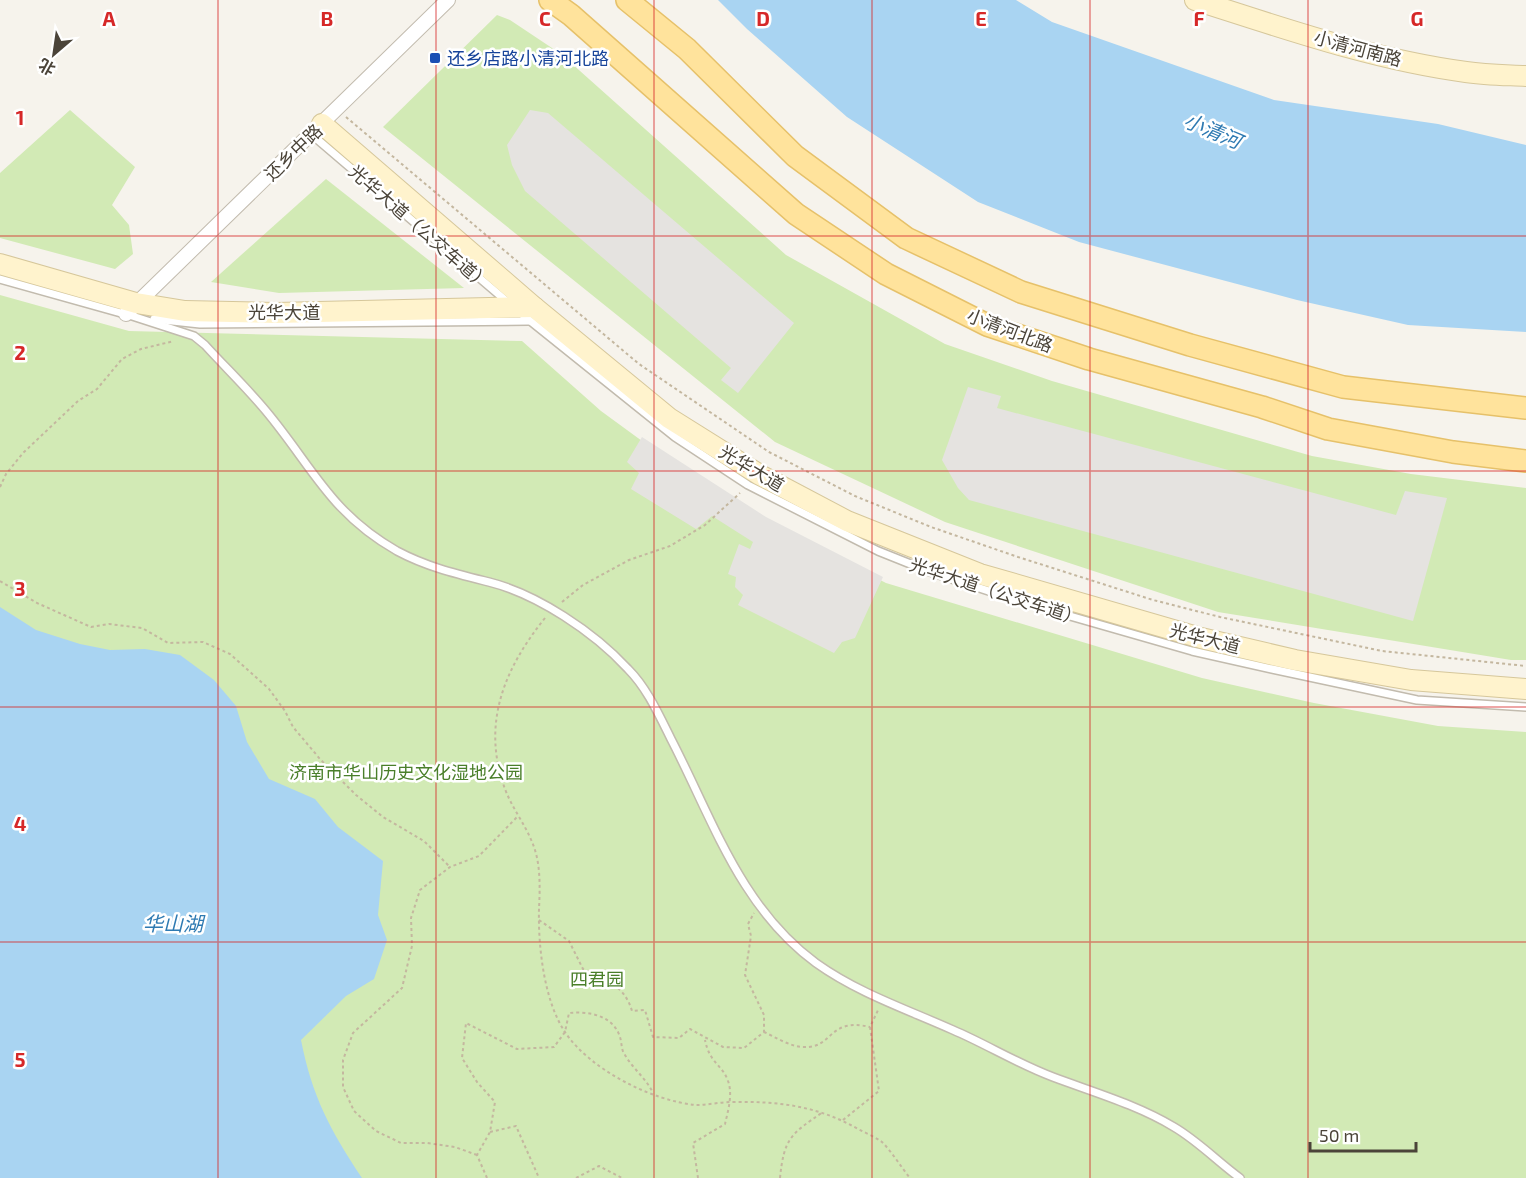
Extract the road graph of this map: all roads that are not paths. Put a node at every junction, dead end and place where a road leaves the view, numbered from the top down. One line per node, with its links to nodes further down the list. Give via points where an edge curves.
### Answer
1 (448, 0): 6 (street, 还乡中路)
2 (550, 0): 12 (main road, 小清河北路, via 796,214 886,274 987,325 1328,429)
3 (627, 0): 11 (main road, via 687,49 795,156 906,238 1021,292 1190,345 1343,387)
4 (1195, 0): 5 (main road, 小清河南路, via 1424,65 1468,73)
5 (1526, 76)
6 (317, 129): 9 (street, 还乡中路); 10 (main road)
7 (0, 264): 9 (main road, 光华大道)
8 (0, 279): 9 (lane)
9 (131, 308): 10 (main road, 光华大道, via 276,313); 15 (lane, via 194,336 205,345 266,410 320,486 365,530 435,568 492,582 553,609 599,641 631,671 652,702 704,804 717,840 758,905 787,939 817,963 883,1002 1173,1126)
10 (526, 312): 13 (main road, 光华大道, via 669,418 760,476 847,521 980,574 1120,616 1295,660 1411,680); 14 (lane, 光华大道（公交车道）, via 675,437 748,485 878,551 933,573 1192,651 1386,695)
11 (1526, 408)
12 (1526, 461)
13 (1526, 689)
14 (1526, 707)
15 (1240, 1178)

